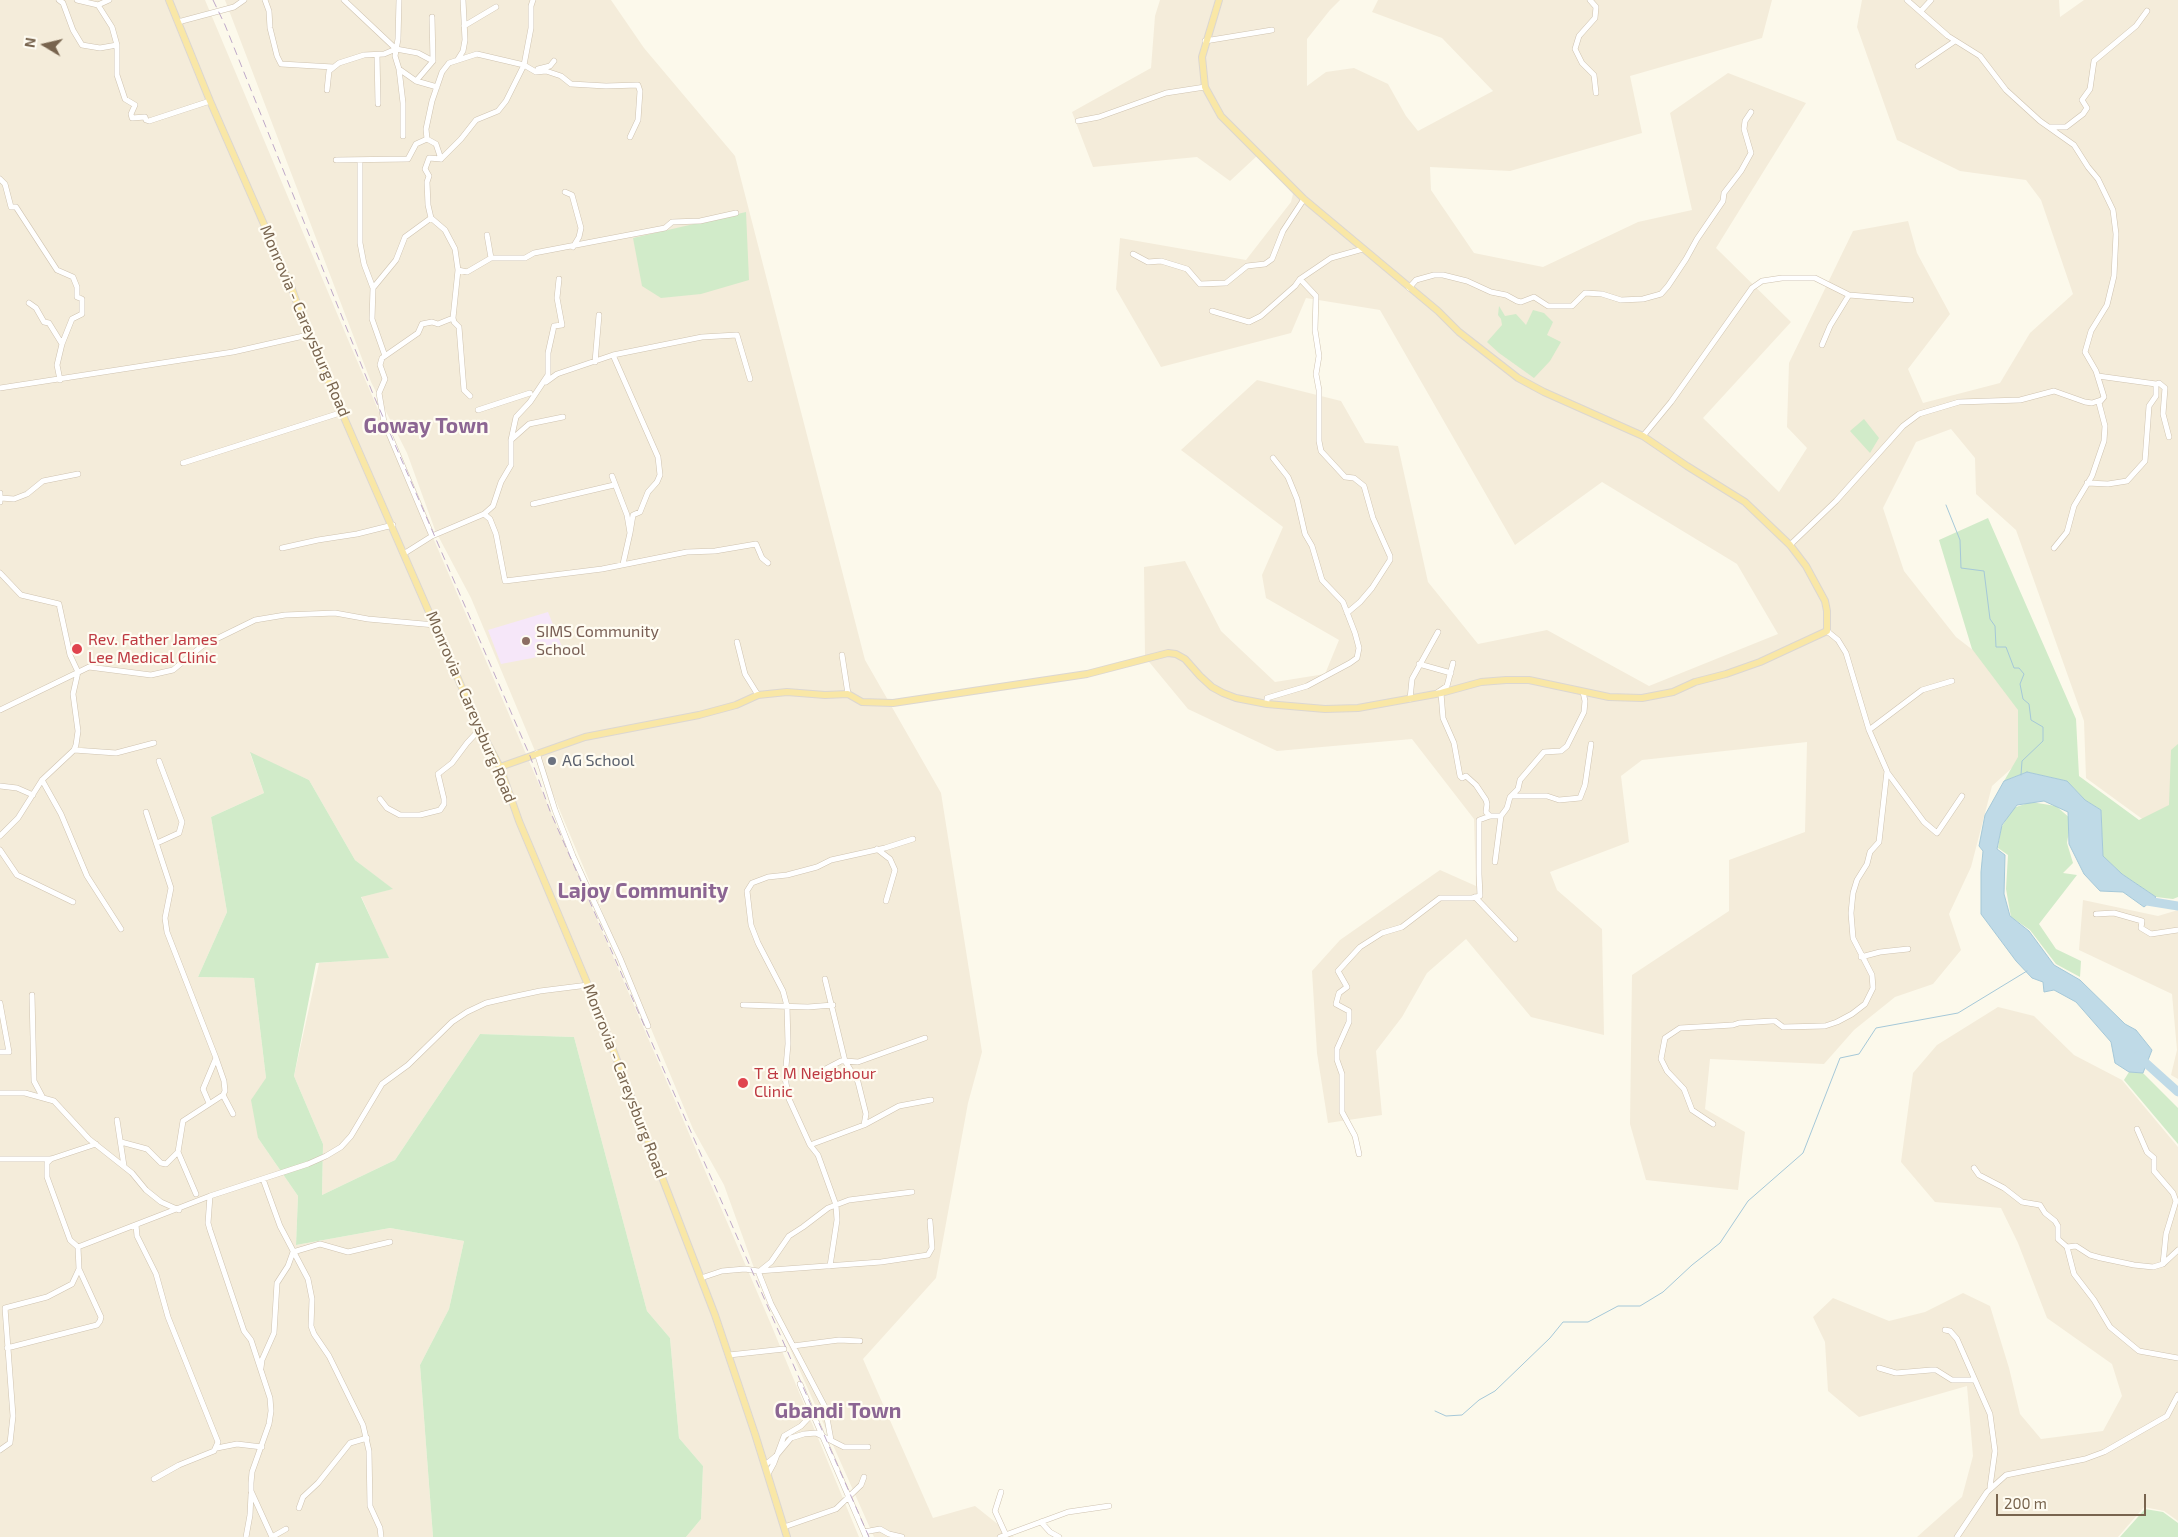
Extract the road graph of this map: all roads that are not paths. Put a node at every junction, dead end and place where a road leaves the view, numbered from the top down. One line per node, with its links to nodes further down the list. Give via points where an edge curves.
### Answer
1 (59, 0): 25 (street, via 63,2 82,45 100,48)
2 (77, 0): 15 (street)
3 (109, 0): 15 (street)
4 (169, 0): 20 (main road, Monrovia - Careysburg Road)
5 (244, 0): 20 (street, via 234,7)
6 (265, 0): 33 (street, via 281,64)
7 (344, 0): 26 (street)
8 (399, 0): 26 (street)
9 (463, 0): 21 (street)
10 (533, 0): 31 (street)
11 (1219, 0): 24 (main road)
12 (1590, 0): 40 (street, via 1596,7 1596,18 1577,39 1575,49 1594,76)
13 (1907, 0): 17 (street)
14 (1931, 0): 17 (street)
15 (98, 5): 25 (street, via 112,27)
16 (496, 7): 21 (street)
17 (1920, 11): 23 (street)
18 (2147, 11): 45 (street, via 2130,32 2094,62 2090,89 2082,100 2087,108 2083,114 2066,127)
19 (432, 17): 30 (street)
20 (178, 22): 41 (main road, Monrovia - Careysburg Road)
21 (464, 26): 28 (street, via 463,50)
22 (1272, 30): 24 (street)
23 (1955, 41): 32 (street); 45 (street, via 1980,56 2002,86)
24 (1205, 42): 38 (main road, via 1202,57)
25 (117, 45): 41 (street, via 117,75 125,99 135,105 132,118 145,117 149,121)
26 (396, 49): 27 (street); 30 (street, via 418,53); 34 (street)
27 (377, 55): 33 (street, via 364,55); 42 (street)
28 (457, 60): 31 (street, via 477,54); 37 (street, via 449,63 442,72)
29 (554, 60): 35 (street, via 550,66)
30 (433, 62): 36 (street)
31 (524, 65): 35 (street); 49 (street, via 498,111 476,120)
32 (1918, 66)
33 (333, 67): 39 (street, via 329,71)
34 (399, 70): 36 (street); 46 (street)
35 (536, 72): 47 (street, via 546,71 561,76 570,84 638,85 638,120)
36 (416, 81): 37 (street)
37 (437, 87): 48 (street, via 426,129)
38 (1205, 88): 44 (street, via 1166,93 1099,117); 54 (main road, via 1221,116)
39 (327, 90)
40 (1596, 93)
41 (210, 101): 73 (main road, Monrovia - Careysburg Road, via 291,286)
42 (378, 104)
43 (1751, 112): 66 (street, via 1744,129 1751,153 1661,294 1621,300 1585,293 1572,306 1548,306 1534,297 1517,301 1468,281 1443,275 1416,280)
44 (1078, 121)
45 (2047, 126): 79 (street, via 2077,148 2098,178 2114,210 2116,251 2112,290 2088,338 2085,352)
46 (403, 136)
47 (630, 137)
48 (427, 139): 49 (street, via 436,144); 51 (street, via 416,144 408,159)
49 (441, 159): 56 (street, via 429,158 424,169 429,176)
50 (336, 160): 51 (street)
51 (360, 160): 65 (street, via 360,243)
52 (0, 179): 74 (street, via 5,184 11,207 16,207 57,270 73,277 77,297 82,298 82,314 72,319)
53 (565, 192): 58 (street, via 572,196 581,228)
54 (1304, 199): 59 (main road); 60 (street, via 1283,231 1272,259 1265,264 1247,266 1226,283 1200,284 1187,269 1161,261 1148,262)
55 (736, 213): 58 (street, via 672,222 665,228)
56 (430, 218): 62 (street, via 445,230 455,249); 65 (street, via 405,238 396,260)
57 (487, 235): 61 (street)
58 (573, 247): 61 (street, via 534,253 525,258)
59 (1363, 249): 64 (street, via 1331,258); 66 (main road)
60 (1133, 254)
61 (491, 258): 62 (street, via 467,272)
62 (458, 270): 72 (street)
63 (559, 279): 82 (street, via 557,298 562,325 554,326 548,353 549,371)
64 (1300, 279): 70 (street, via 1296,286 1250,322); 113 (street, via 1316,296 1315,330 1319,356 1316,374 1320,390 1321,450 1345,477 1354,478 1364,486 1390,556 1372,588)
65 (373, 288): 77 (street, via 372,320)
66 (1409, 288): 91 (main road, via 1518,378)
67 (1848, 296): 68 (street); 75 (street); 91 (street, via 1815,278 1762,281 1752,288 1672,402)
68 (1911, 300)
69 (30, 303): 74 (street, via 44,322 49,323)
70 (1212, 311)
71 (600, 315): 78 (street)
72 (453, 318): 77 (street, via 438,324 422,324 418,333); 86 (street, via 459,327 464,390)
73 (308, 335): 81 (street, via 233,352); 89 (main road, Monrovia - Careysburg Road)
74 (62, 344): 81 (street, via 57,365)
75 (1822, 345)
76 (613, 355): 78 (street); 80 (street, via 702,337 737,335); 104 (street, via 658,457 660,475 640,512 633,515)
77 (385, 356): 105 (street, via 380,365 385,379 379,393 382,414)
78 (595, 362): 82 (street, via 557,374)
79 (2098, 376): 83 (street); 87 (street)
80 (750, 379)
81 (60, 380): 84 (street)
82 (543, 384): 93 (street, via 518,414)
83 (2156, 384): 92 (street, via 2165,388 2163,414); 98 (street, via 2156,396 2150,403 2148,414 2145,461 2127,481)
84 (0, 388)
85 (530, 393): 88 (street)
86 (470, 396)
87 (2104, 397): 98 (street, via 2099,403 2105,426 2104,441); 106 (street, via 2092,403 2054,391 2014,401 1959,402 1919,414 1903,426 1836,501)
88 (478, 410)
89 (343, 412): 95 (street); 103 (main road, Monrovia - Careysburg Road)
90 (563, 417): 93 (street, via 529,424)
91 (1643, 436): 106 (main road, via 1745,502)
92 (2169, 437)
93 (511, 440): 102 (street, via 511,464 492,506)
94 (1273, 458): 113 (street, via 1288,477 1297,499 1305,534 1322,580 1343,602)
95 (182, 463)
96 (78, 474): 100 (street, via 43,481 27,494 14,499)
97 (612, 476): 99 (street)
98 (2087, 483): 108 (street, via 2074,506 2067,532)
99 (614, 485): 101 (street); 104 (street, via 627,515)
100 (0, 498)
101 (533, 504)
102 (484, 514): 105 (street); 111 (street, via 490,519 496,534 504,581)
103 (393, 525): 107 (street); 109 (main road, Monrovia - Careysburg Road)
104 (630, 533): 111 (street)
105 (432, 536): 109 (street)
106 (1790, 545): 115 (main road, via 1806,566 1824,601)
107 (282, 548)
108 (2054, 548)
109 (405, 553): 114 (main road, Monrovia - Careysburg Road)
110 (768, 563): 111 (street, via 756,544)
111 (623, 564)
112 (0, 573): 121 (street, via 22,595 59,604 70,655)
113 (1347, 612): 129 (street, via 1358,641 1357,658 1307,686 1266,698)
114 (435, 625): 121 (street, via 335,613 268,617 244,624 202,646 173,670 151,675 89,667); 131 (main road, Monrovia - Careysburg Road)
115 (1827, 631): 124 (main road, via 1760,662 1673,692 1629,698); 132 (street, via 1846,653)
116 (1438, 632): 120 (street)
117 (737, 642): 127 (street, via 745,674)
118 (842, 655): 126 (street)
119 (1453, 663): 122 (street)
120 (1419, 664): 122 (street); 128 (street, via 1412,679)
121 (78, 672): 130 (street); 135 (street, via 73,694 78,740)
122 (1451, 673): 125 (street, via 1444,689)
123 (1952, 681): 132 (street, via 1922,690)
124 (1583, 692): 125 (main road, via 1529,680 1506,680 1481,682); 143 (street, via 1584,712 1567,746 1560,752 1544,752 1520,780)
125 (1438, 693): 128 (main road); 147 (street, via 1443,718 1454,743 1460,776 1466,776 1480,790)
126 (848, 694): 127 (main road, via 787,692); 129 (main road, via 862,702 893,703 1087,674 1168,653 1185,658 1206,682 1223,693)
127 (758, 695): 136 (main road, via 727,708 593,735)
128 (1410, 699): 129 (main road, via 1358,708)
129 (1267, 704)
130 (0, 710)
131 (480, 729): 138 (main road, Monrovia - Careysburg Road); 145 (street, via 452,763 438,774 444,799 440,810 400,815 387,808)
132 (1869, 730): 139 (street)
133 (154, 743): 135 (street, via 116,753)
134 (1591, 744): 143 (street, via 1585,786 1580,798 1559,800 1543,795)
135 (74, 750): 140 (street)
136 (537, 753): 138 (main road); 171 (street, via 566,838)
137 (159, 761): 151 (street, via 182,822 178,833)
138 (500, 767): 165 (main road, Monrovia - Careysburg Road, via 519,821)
139 (1887, 771): 144 (street, via 1924,822 1936,833); 163 (street, via 1879,842 1870,852 1852,893 1853,938)
140 (42, 780): 142 (street); 159 (street, via 61,814 87,876)
141 (0, 786): 142 (street, via 17,788)
142 (33, 795): 149 (street, via 18,818)
143 (1512, 796): 148 (street)
144 (1962, 796)
145 (380, 799)
146 (146, 812): 151 (street)
147 (1490, 816): 148 (street); 155 (street, via 1480,820 1480,896)
148 (1501, 816): 154 (street)
149 (0, 836)
150 (913, 839): 152 (street)
151 (157, 843): 174 (street, via 171,888 165,918 167,932)
152 (877, 849): 156 (street, via 890,859 895,870); 170 (street, via 768,877 748,886 752,925)
153 (0, 850): 157 (street, via 18,875)
154 (1495, 862)
155 (1475, 896): 161 (street); 191 (street, via 1440,898 1402,927 1382,933 1360,947 1338,971 1347,987 1339,993 1336,1004 1349,1011 1337,1049 1342,1074 1342,1112 1355,1136)
156 (886, 901)
157 (73, 902)
158 (2096, 914): 160 (street, via 2114,912 2142,921 2140,928 2151,934)
159 (121, 929)
160 (2178, 930)
161 (1516, 939)
162 (1908, 949): 163 (street)
163 (1862, 957): 184 (street, via 1872,974 1873,988 1864,1004 1837,1022 1824,1026 1783,1027 1772,1021 1680,1028 1665,1038 1661,1059 1668,1072 1684,1089 1692,1110)
164 (825, 978): 169 (street)
165 (588, 985): 196 (street, via 512,996 467,1012 382,1084 352,1136 341,1147 308,1164); 213 (main road, Monrovia - Careysburg Road)
166 (32, 995): 179 (street, via 34,1080)
167 (0, 1003): 173 (street, via 9,1052)
168 (744, 1005): 170 (street)
169 (833, 1005): 170 (street); 175 (street)
170 (787, 1006): 189 (street, via 787,1090)
171 (648, 1026)
172 (925, 1038): 175 (street, via 858,1062)
173 (0, 1052)
174 (216, 1058): 178 (street, via 225,1086); 181 (street, via 203,1090)
175 (845, 1061): 176 (street); 185 (street, via 858,1082 866,1114)
176 (820, 1072)
177 (0, 1094): 179 (street, via 17,1092)
178 (223, 1095): 181 (street); 182 (street)
179 (42, 1098): 188 (street, via 54,1101)
180 (930, 1100): 185 (street, via 899,1106)
181 (209, 1103): 190 (street, via 183,1121)
182 (234, 1114)
183 (117, 1120): 187 (street)
184 (1713, 1124)
185 (864, 1125): 189 (street)
186 (2137, 1129): 209 (street, via 2147,1152 2154,1158 2154,1171 2176,1201 2166,1234)
187 (121, 1142): 190 (street, via 147,1149 160,1163 166,1164); 194 (street)
188 (96, 1144): 193 (street); 194 (street)
189 (810, 1145): 200 (street, via 818,1155)
190 (178, 1152): 198 (street)
191 (1359, 1154)
192 (0, 1159): 193 (street)
193 (52, 1159): 205 (street, via 47,1163 48,1177 70,1240)
194 (124, 1167): 201 (street, via 161,1202)
195 (1974, 1168): 206 (street, via 1979,1175 2022,1202 2040,1204 2055,1221 2058,1239)
196 (263, 1179): 199 (street); 208 (street)
197 (912, 1192): 200 (street, via 849,1200)
198 (196, 1194)
199 (210, 1196): 201 (street); 221 (street, via 208,1223 244,1331)
200 (836, 1205): 210 (street); 212 (street, via 792,1233 768,1266)
201 (179, 1210): 203 (street)
202 (930, 1221): 210 (street, via 932,1248 928,1255)
203 (136, 1226): 205 (street); 232 (street, via 137,1236 156,1274 168,1316 209,1416)
204 (390, 1242): 208 (street, via 348,1252 320,1244)
205 (78, 1247): 211 (street)
206 (2067, 1247): 209 (street, via 2076,1246 2094,1256 2134,1265 2153,1267); 220 (street, via 2074,1274 2110,1327 2139,1351)
207 (2178, 1250): 209 (street)
208 (293, 1252): 221 (street, via 277,1283 274,1333); 228 (street, via 308,1279 314,1334 346,1388)
209 (2163, 1264)
210 (830, 1266): 212 (street)
211 (78, 1269): 217 (street, via 75,1281 66,1289 4,1308); 217 (street, via 100,1321)
212 (758, 1271): 213 (street, via 722,1271); 216 (street)
213 (701, 1278): 219 (main road, Monrovia - Careysburg Road)
214 (1945, 1330): 223 (street, via 1957,1339)
215 (860, 1341): 216 (street, via 839,1340)
216 (793, 1346): 229 (street, via 825,1408)
217 (7, 1348): 233 (street, via 12,1433 8,1446)
218 (784, 1349): 219 (street)
219 (729, 1355): 235 (main road, Monrovia - Careysburg Road)
220 (2178, 1358)
221 (260, 1361): 230 (street, via 271,1411)
222 (1879, 1368): 223 (street, via 1896,1373 1936,1370 1952,1380)
223 (1974, 1380): 241 (street, via 1990,1414 1994,1444 1992,1483)
224 (800, 1384): 226 (street)
225 (2178, 1395): 241 (street, via 2167,1416 2104,1452 2085,1460 2014,1473 1994,1484)
226 (812, 1413): 227 (street); 234 (street, via 801,1426 784,1436)
227 (823, 1437): 229 (street); 234 (street, via 814,1432 791,1438); 242 (street)
228 (367, 1438): 244 (street, via 350,1443 303,1497); 252 (street, via 370,1506)
229 (831, 1440): 231 (street, via 844,1447)
230 (262, 1447): 232 (street, via 237,1444); 239 (street, via 252,1472)
231 (868, 1447)
232 (217, 1448): 238 (street)
233 (0, 1450)
234 (776, 1456): 235 (street); 236 (street)
235 (764, 1465): 236 (main road, Monrovia - Careysburg Road)
236 (768, 1474): 246 (main road, Monrovia - Careysburg Road)
237 (864, 1477): 242 (street, via 862,1485)
238 (154, 1479)
239 (251, 1491): 250 (street); 251 (street)
240 (1000, 1492): 249 (street, via 995,1512)
241 (1987, 1492): 256 (street)
242 (849, 1497): 246 (street, via 836,1509); 248 (street)
243 (1108, 1506): 245 (street, via 1068,1512)
244 (299, 1508)
245 (1041, 1522): 249 (street); 255 (street)
246 (784, 1527): 253 (main road, Monrovia - Careysburg Road)
247 (286, 1529): 251 (street)
248 (865, 1534): 254 (street, via 880,1530)
249 (1003, 1536)
250 (246, 1537)
251 (272, 1537)
252 (381, 1537)
253 (787, 1537)
254 (902, 1537)
255 (1059, 1537)
256 (1957, 1537)

